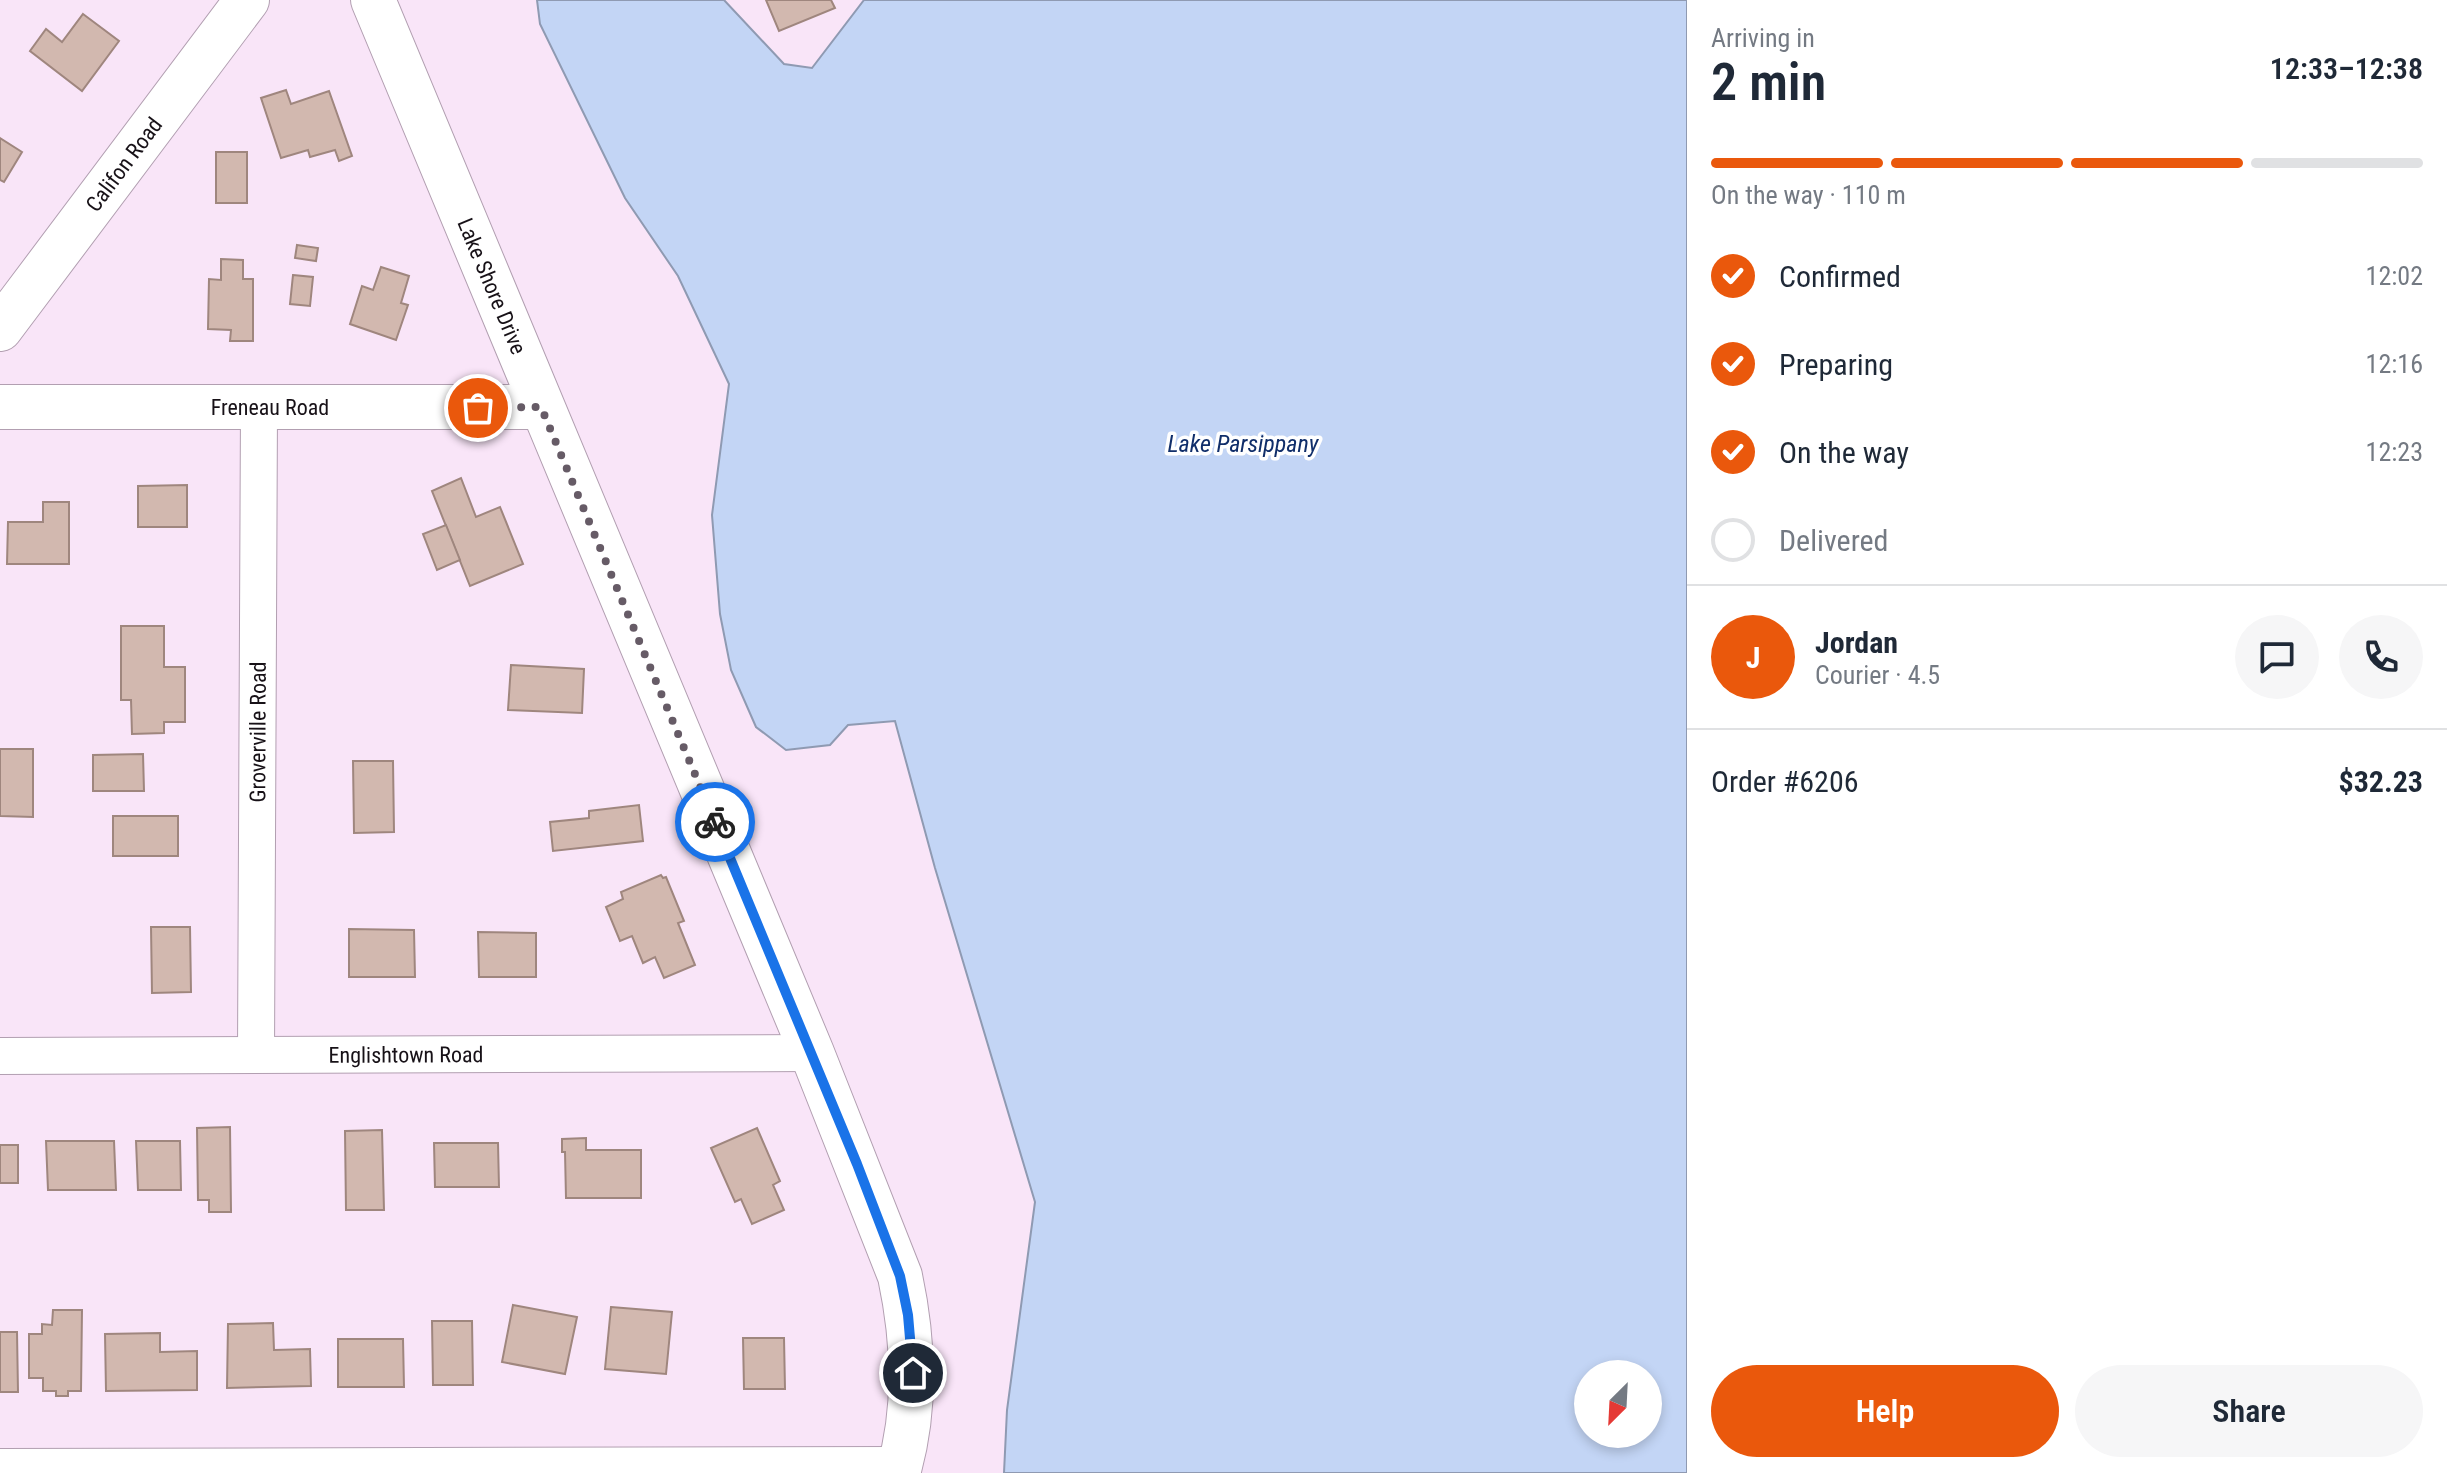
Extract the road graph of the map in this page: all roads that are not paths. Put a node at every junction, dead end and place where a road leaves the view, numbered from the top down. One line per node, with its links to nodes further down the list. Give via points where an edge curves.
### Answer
1 (247, 0): 3 (street, Califon Road)
2 (373, 0): 5 (street, Lake Shore Drive)
3 (0, 329)
4 (0, 407): 6 (street, Freneau Road)
5 (541, 407): 6 (street, Freneau Road); 7 (street, Lake Shore Drive)
6 (259, 409): 8 (street, Groverville Road)
7 (812, 1053): 8 (street, Englishtown Road); 11 (street, Lake Shore Drive, via 903,1289 913,1373)
8 (256, 1054): 9 (street, Englishtown Road)
9 (0, 1056)
10 (0, 1467): 11 (street)
11 (900, 1469)

